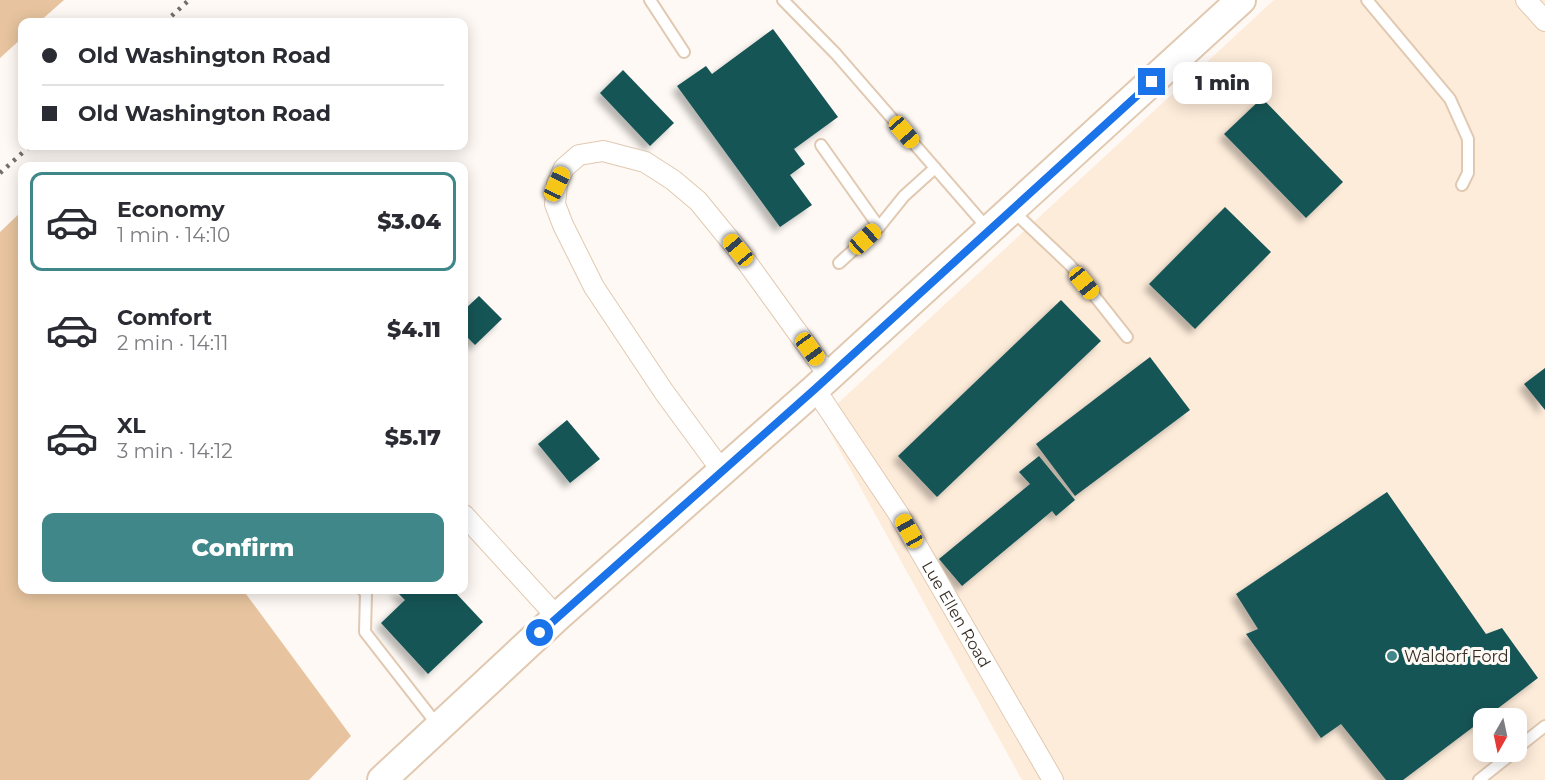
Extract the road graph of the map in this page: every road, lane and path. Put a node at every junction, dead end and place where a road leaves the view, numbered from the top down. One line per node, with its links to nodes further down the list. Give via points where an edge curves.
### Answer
1 (650, 0): 7 (lane)
2 (783, 0): 9 (lane, via 836,54)
3 (1241, 0): 11 (main road)
4 (1367, 0): 10 (lane, via 1450,99 1468,139 1468,173)
5 (1526, 0): 6 (street)
6 (1545, 21)
7 (684, 52)
8 (821, 145): 12 (lane)
9 (935, 168): 12 (lane, via 904,196); 13 (lane)
10 (1462, 185)
11 (1012, 209): 13 (main road); 15 (lane, via 1070,265)
12 (879, 227): 14 (lane)
13 (989, 230): 16 (main road)
14 (839, 262)
15 (1127, 337)
16 (822, 382): 17 (main road); 17 (street, Lue Ellen Road, via 738,250 698,201 673,180 645,162 603,151 579,155 564,168 555,204 594,287); 26 (street, Lue Ellen Road)
17 (722, 471): 20 (main road)
18 (468, 519): 20 (street)
19 (366, 594): 22 (lane, via 365,632)
20 (557, 617): 22 (main road)
21 (1545, 726): 23 (lane)
22 (439, 727): 25 (main road)
23 (1527, 740)
24 (1501, 762): 27 (lane)
25 (382, 780)
26 (1053, 780)
27 (1479, 780)

